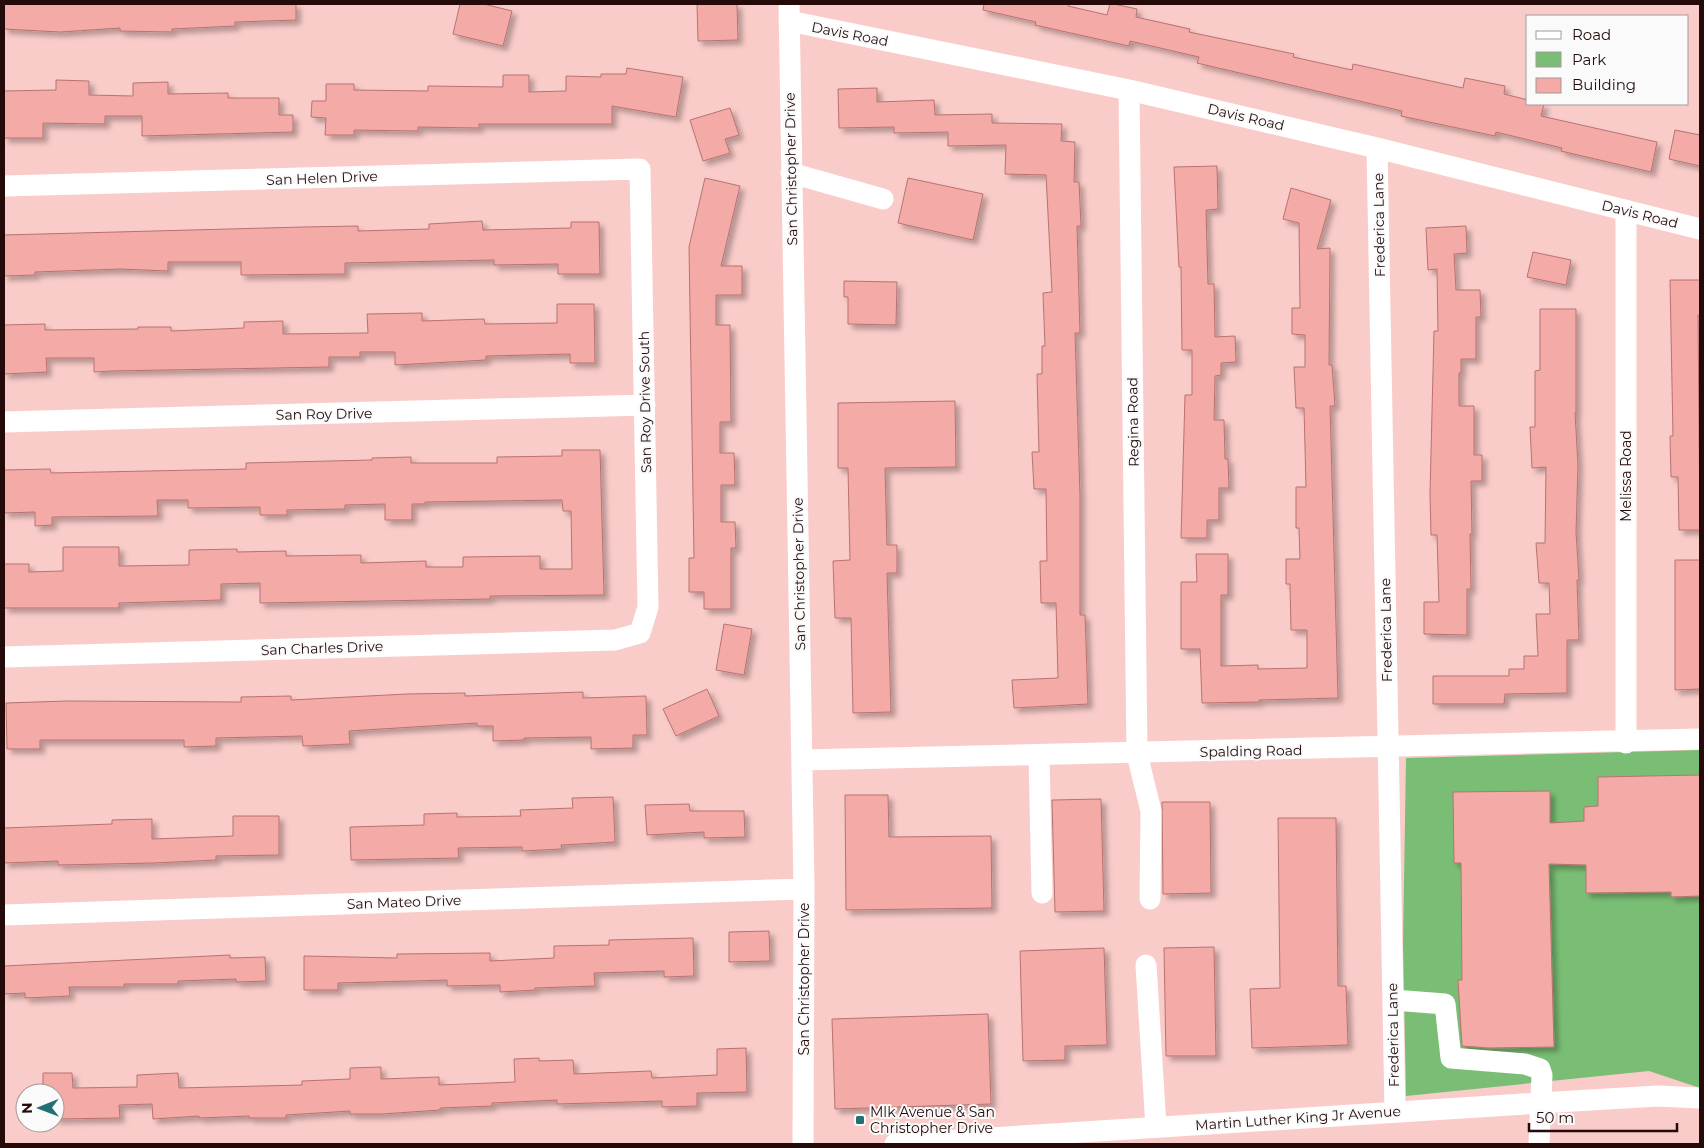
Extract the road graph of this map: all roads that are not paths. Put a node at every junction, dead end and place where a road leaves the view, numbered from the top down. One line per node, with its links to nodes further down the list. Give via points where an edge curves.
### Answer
1 (789, 13): 2 (street, Davis Road); 5 (street, San Christopher Drive)
2 (1129, 90): 3 (street, Davis Road); 17 (street, Regina Road)
3 (1377, 148): 8 (street, Davis Road); 16 (street, Frederica Lane)
4 (640, 169): 6 (street, San Helen Drive); 10 (street, San Roy Drive South)
5 (792, 173): 7 (street); 19 (street, San Christopher Drive)
6 (4, 186)
7 (883, 199)
8 (1626, 210): 9 (street, Davis Road); 15 (street, Melissa Road)
9 (1700, 229)
10 (645, 406): 11 (street, San Roy Drive); 12 (street, San Roy Drive South, via 648,607)
11 (4, 422)
12 (640, 633): 13 (street, San Charles Drive, via 615,640)
13 (4, 658)
14 (1700, 739): 15 (street, Spalding Road)
15 (1626, 743): 16 (street, Spalding Road)
16 (1388, 748): 17 (street, Spalding Road); 25 (street, Frederica Lane)
17 (1137, 754): 18 (street, Spalding Road); 22 (street, Regina Road, via 1151,811)
18 (1039, 756): 19 (street, Spalding Road); 21 (street)
19 (802, 760): 20 (street, San Christopher Drive)
20 (804, 890): 23 (street, San Mateo Drive); 32 (street, San Christopher Drive)
21 (1042, 894)
22 (1150, 898)
23 (4, 915)
24 (1146, 965): 29 (street)
25 (1393, 1000): 27 (street, via 1445,1004 1452,1058 1525,1064 1541,1071); 28 (street, Frederica Lane)
26 (1700, 1098): 27 (street, Martin Luther King Jr Avenue, via 1658,1096)
27 (1540, 1103): 28 (street, Martin Luther King Jr Avenue); 34 (street)
28 (1395, 1112): 29 (street, Martin Luther King Jr Avenue)
29 (1156, 1127): 30 (street, Martin Luther King Jr Avenue)
30 (1113, 1137): 31 (street, Martin Luther King Jr Avenue)
31 (1018, 1140): 33 (street, Martin Luther King Jr Avenue)
32 (803, 1144)
33 (896, 1144)
34 (1539, 1144)

